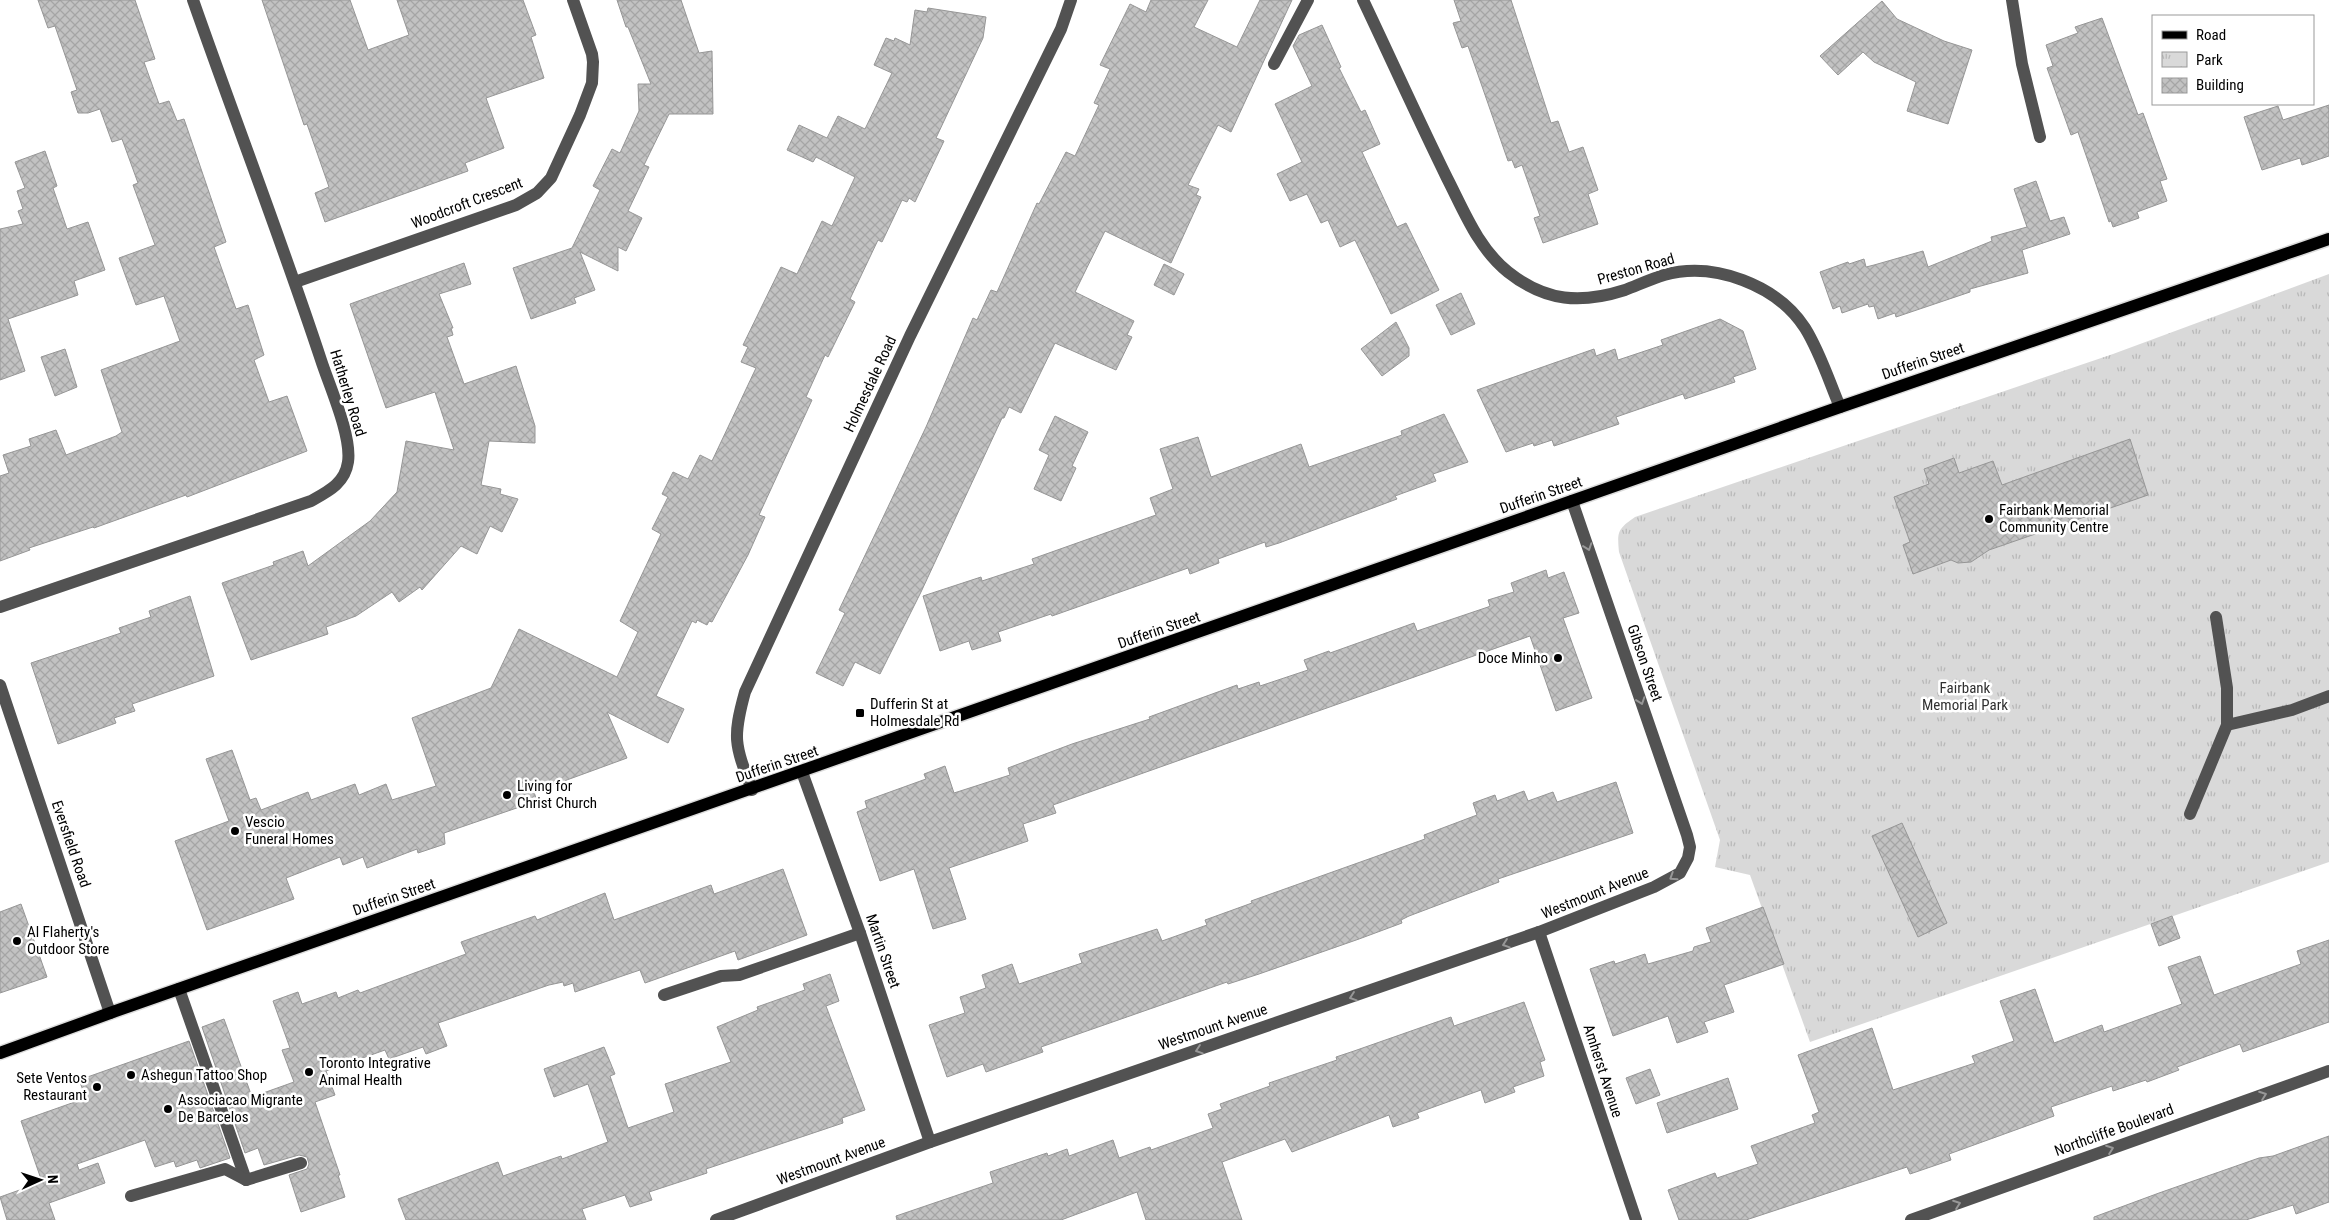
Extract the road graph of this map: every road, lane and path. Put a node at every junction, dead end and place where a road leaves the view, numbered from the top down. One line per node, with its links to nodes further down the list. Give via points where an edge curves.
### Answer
1 (193, 0): 10 (street, Hatherley Road)
2 (573, 0): 10 (street, Woodcroft Crescent, via 593,62 592,83 551,178 537,193 516,204)
3 (1071, 0): 19 (street, Holmesdale Road, via 1061,29 910,336 745,692 736,724 736,747)
4 (1308, 0): 7 (street)
5 (1363, 0): 11 (street, Preston Road, via 1478,239 1508,272 1542,292 1583,300 1606,296 1679,272 1730,276 1748,283 1777,299 1805,328)
6 (2012, 0): 8 (street, via 2022,64)
7 (1274, 64)
8 (2040, 137)
9 (2329, 239): 11 (main road, Dufferin Street)
10 (295, 282): 13 (street, Hatherley Road, via 347,441 348,462 337,485 311,501)
11 (1840, 407): 12 (main road, Dufferin Street)
12 (1572, 501): 18 (main road, Dufferin Street); 21 (street, Gibson Street, one-way to 21)
13 (0, 607)
14 (2216, 617): 17 (street, via 2227,688)
15 (0, 685): 26 (street, Eversfield Road)
16 (2329, 696): 17 (street, via 2292,710)
17 (2227, 725): 20 (street)
18 (802, 772): 19 (main road, Dufferin Street); 22 (street, Martin Street)
19 (752, 790): 24 (main road, Dufferin Street)
20 (2190, 814)
21 (1687, 835): 23 (street, Westmount Avenue, one-way to 23, via 1690,846 1688,858 1680,873 1654,888)
22 (860, 932): 25 (street, via 739,974 721,976); 29 (street, Martin Street)
23 (1539, 932): 29 (street, Westmount Avenue, one-way to 29); 34 (street, Amherst Avenue)
24 (179, 989): 26 (main road, Dufferin Street); 31 (street)
25 (664, 995)
26 (110, 1013): 27 (main road, Dufferin Street)
27 (0, 1053)
28 (2329, 1071): 35 (street, Northcliffe Boulevard, one-way to 28)
29 (930, 1142): 33 (street, Westmount Avenue)
30 (301, 1163): 31 (street)
31 (246, 1180): 32 (street, via 225,1169)
32 (131, 1196)
33 (716, 1220)
34 (1636, 1220)
35 (1911, 1220)

